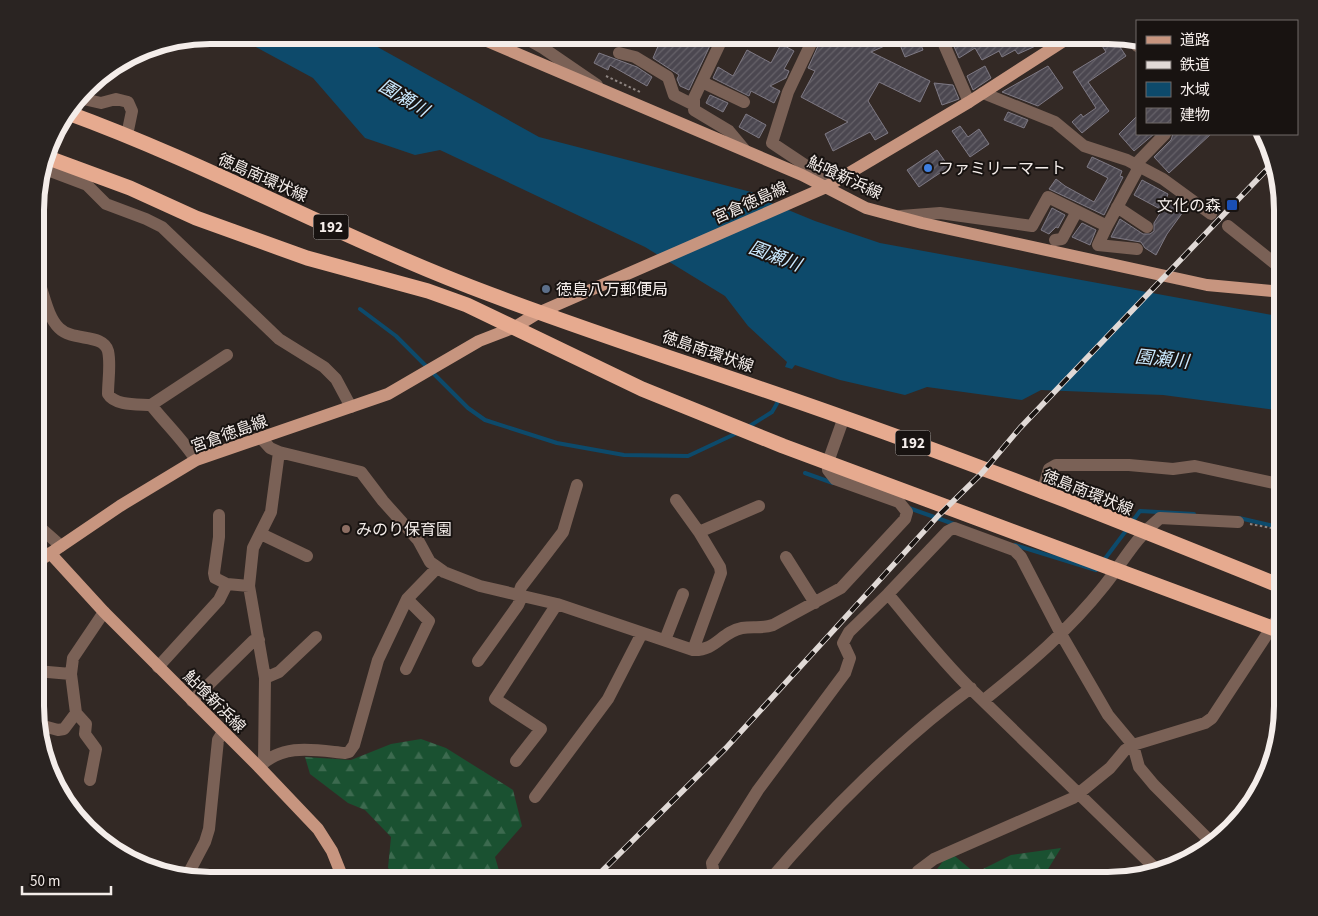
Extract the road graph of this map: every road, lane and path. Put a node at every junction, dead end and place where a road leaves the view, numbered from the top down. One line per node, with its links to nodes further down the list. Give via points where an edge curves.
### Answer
1 (495, 44): 9 (main road, 鮎喰新浜線)
2 (536, 44): 9 (street)
3 (720, 44): 8 (street)
4 (811, 44): 24 (street, via 788,92 772,143)
5 (944, 44): 13 (street)
6 (1058, 44): 10 (main road, 宮倉徳島線)
7 (619, 53): 14 (street, via 635,57 668,77 674,95)
8 (702, 82): 12 (street); 14 (street, via 694,98)
9 (603, 89): 18 (main road, 鮎喰新浜線)
10 (983, 93): 13 (main road, 宮倉徳島線); 20 (street, via 1055,122 1084,146)
11 (86, 99): 16 (street, via 128,102 132,115)
12 (744, 102)
13 (969, 102): 24 (main road, 宮倉徳島線)
14 (694, 106): 18 (street, via 694,110 730,131)
15 (73, 115): 16 (highway, 192)
16 (127, 135): 37 (highway, 徳島南環状線 / 192, via 435,273)
17 (1164, 135): 20 (street)
18 (744, 149): 24 (main road, 鮎喰新浜線)
19 (52, 158): 23 (highway, 192)
20 (1137, 166): 25 (street); 27 (street, via 1163,179)
21 (49, 171): 22 (street)
22 (87, 185): 23 (street); 41 (street, via 106,204 162,227 279,339 324,367 336,379)
23 (130, 188): 38 (highway, 192, via 206,221 307,258 428,291)
24 (823, 188): 28 (main road, 鮎喰新浜線, via 866,208); 37 (main road, 宮倉徳島線)
25 (1117, 207): 29 (street); 31 (street)
26 (1077, 211): 28 (street, via 1048,197 1032,226 940,213); 29 (street); 32 (street, via 1062,239)
27 (1211, 214)
28 (898, 216): 35 (main road, 鮎喰新浜線, via 1207,285)
29 (1107, 226): 33 (street, via 1098,245)
30 (1228, 226): 34 (street)
31 (1147, 227)
32 (1054, 240)
33 (1137, 249)
34 (1274, 263)
35 (1274, 291)
36 (44, 296): 40 (street, via 57,327 66,334 103,343 108,351 108,394 111,398)
37 (538, 313): 38 (main road, 宮倉徳島線); 42 (highway, 徳島南環状線 / 192)
38 (515, 327): 41 (main road, 宮倉徳島線, via 479,341 388,394); 46 (highway, 192, via 633,385)
39 (227, 355): 40 (street)
40 (151, 405): 45 (street)
41 (352, 407): 43 (main road, 宮倉徳島線)
42 (844, 417): 46 (street); 49 (highway, 徳島南環状線 / 192)
43 (262, 438): 44 (street); 45 (main road, 宮倉徳島線)
44 (278, 452): 58 (street, via 274,498); 64 (street, via 361,472)
45 (196, 460): 59 (main road, 宮倉徳島線)
46 (828, 462): 65 (highway, 192); 73 (street, via 828,470 835,479 899,502 907,512 905,520 841,588)
47 (1274, 483): 49 (street, via 1195,466 1174,469 1056,465 1048,469)
48 (577, 484): 71 (street, via 563,532 521,587)
49 (1042, 493): 57 (highway, 徳島南環状線 / 192)
50 (676, 500): 56 (street)
51 (759, 506): 56 (street)
52 (219, 515): 67 (street, via 214,573 215,578)
53 (1238, 522): 54 (path); 57 (street, via 1160,518)
54 (1274, 529)
55 (44, 531): 59 (street)
56 (699, 532): 83 (street, via 721,573)
57 (1142, 532): 65 (street); 66 (highway, 徳島南環状線 / 192)
58 (261, 534): 61 (street); 68 (street, via 254,548)
59 (61, 546): 60 (main road, 宮倉徳島線)
60 (50, 553): 62 (main road, 宮倉徳島線); 75 (main road, 鮎喰新浜線)
61 (307, 556)
62 (44, 558)
63 (786, 558): 73 (street)
64 (437, 568): 71 (street, via 480,586); 72 (street)
65 (1115, 570): 76 (highway, 192); 79 (street)
66 (1274, 583)
67 (227, 584): 68 (street); 85 (street, via 220,600)
68 (249, 586): 81 (street)
69 (683, 594): 82 (street)
70 (888, 594): 79 (street, via 954,528 1014,550 1022,557); 90 (street); 106 (street, via 849,632 843,644 850,658 845,673 758,790 712,863)
71 (520, 595): 74 (street); 84 (street, via 518,605)
72 (407, 599): 86 (street, via 429,621); 98 (street, via 378,660 354,745 349,752 293,749)
73 (815, 603): 83 (street, via 773,625 742,628 730,632 705,651)
74 (557, 604): 77 (street); 97 (street, via 495,699 541,729)
75 (104, 612): 85 (main road, 鮎喰新浜線); 88 (street, via 73,658)
76 (1274, 628)
77 (642, 632): 82 (street); 101 (street, via 608,699)
78 (1274, 633): 96 (street, via 1212,718)
79 (1061, 634): 91 (street); 96 (street, via 1108,715)
80 (316, 637): 89 (street, via 280,672)
81 (258, 640): 89 (street); 92 (street, via 253,641)
82 (666, 640): 83 (street)
83 (693, 650)
84 (478, 661)
85 (158, 667): 92 (main road, 鮎喰新浜線)
86 (406, 669)
87 (44, 672): 88 (street)
88 (71, 674): 93 (street)
89 (265, 678): 98 (street)
90 (971, 688): 91 (street); 107 (street, via 866,778)
91 (984, 700): 100 (street)
92 (192, 701): 95 (main road, 鮎喰新浜線)
93 (76, 713): 94 (street, via 64,729); 99 (street, via 86,724 85,734 96,749)
94 (45, 727)
95 (223, 732): 98 (main road, 鮎喰新浜線); 104 (street, via 218,740 209,829)
96 (1133, 745): 100 (street); 102 (street, via 1140,767 1154,786)
97 (516, 760)
98 (261, 764): 105 (main road, 鮎喰新浜線, via 318,829)
99 (90, 780)
100 (1077, 794): 103 (street); 108 (street, via 934,858)
101 (535, 797)
102 (1208, 839)
103 (1152, 866)
104 (190, 871)
105 (340, 872)
106 (713, 872)
107 (777, 872)
108 (917, 872)

